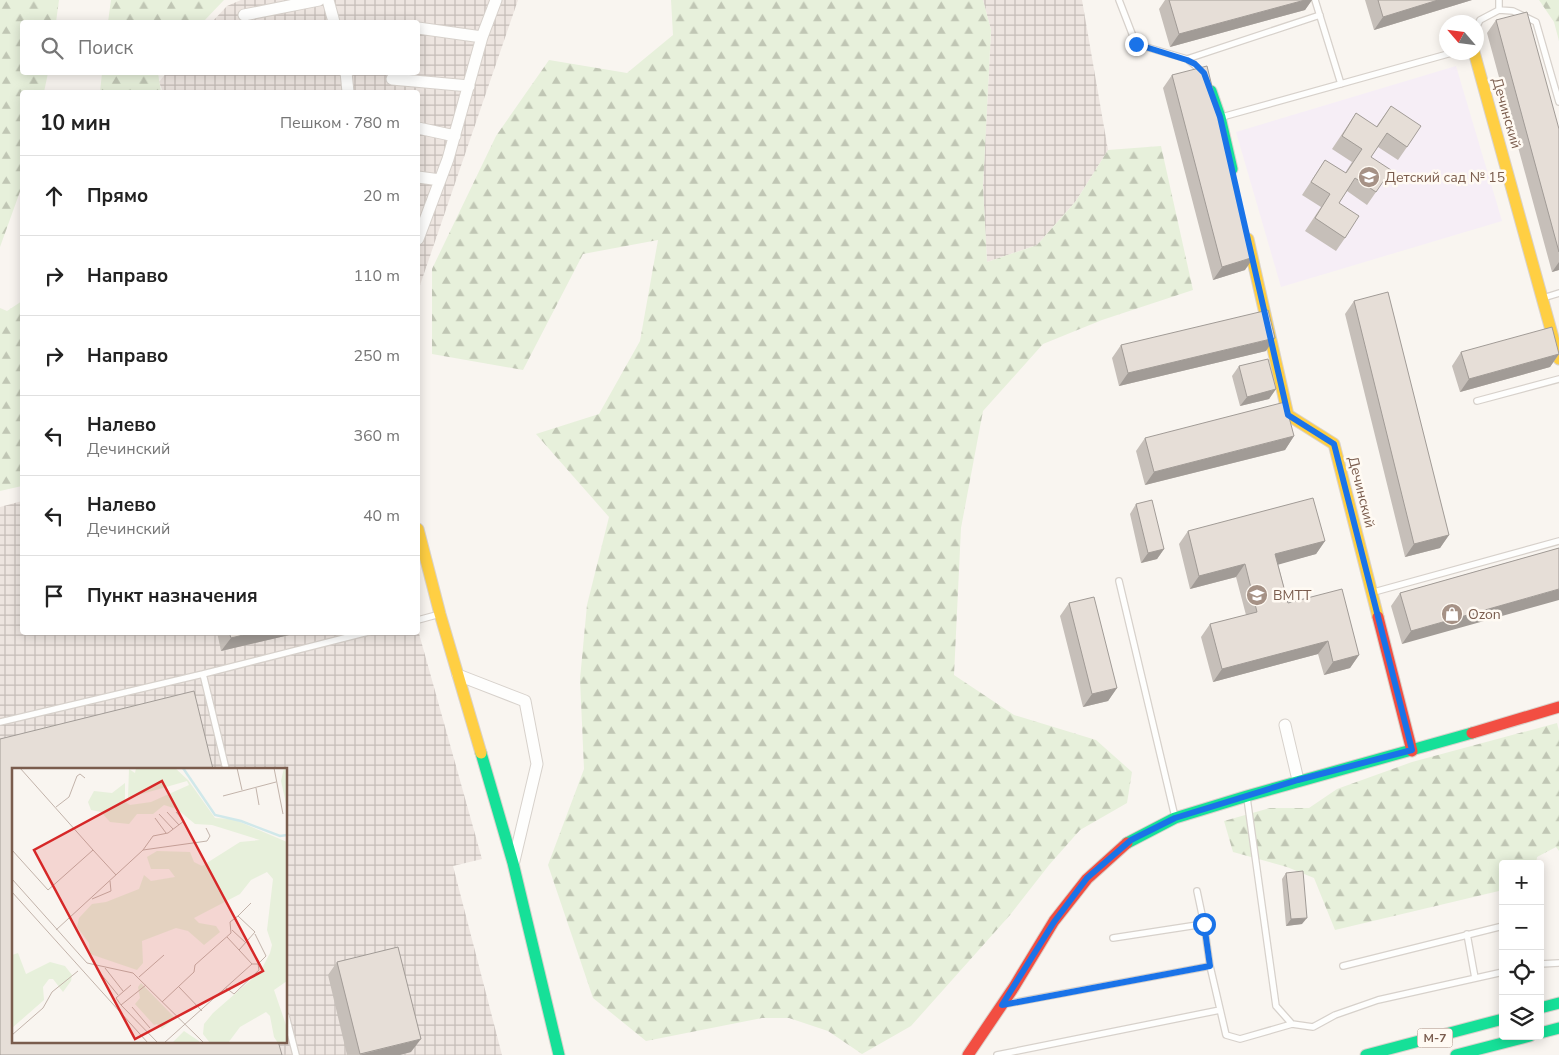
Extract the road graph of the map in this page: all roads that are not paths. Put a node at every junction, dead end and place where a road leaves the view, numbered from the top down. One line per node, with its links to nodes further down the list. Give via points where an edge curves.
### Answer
1 (319, 0): 8 (street)
2 (328, 0): 11 (street)
3 (496, 0): 13 (street)
4 (1119, 0): 15 (lane, via 1136,44)
5 (1315, 0): 9 (lane)
6 (1499, 0): 7 (lane)
7 (1498, 10): 10 (lane); 23 (lane, via 1514,11 1536,22)
8 (244, 15)
9 (1320, 15): 15 (lane); 20 (lane)
10 (1484, 18)
11 (333, 20)
12 (420, 28): 13 (street)
13 (482, 37): 21 (street)
14 (1439, 56): 20 (lane)
15 (1187, 60): 17 (lane)
16 (1476, 60): 33 (main road, Дечинский)
17 (1204, 73): 24 (main road)
18 (346, 75): 22 (street)
19 (392, 79): 21 (street)
20 (1341, 84): 24 (lane)
21 (469, 86): 26 (street)
22 (347, 90)
23 (1559, 102)
24 (1220, 117): 29 (main road)
25 (420, 128): 26 (street)
26 (455, 136): 28 (street)
27 (420, 177): 28 (street)
28 (440, 180): 30 (street)
29 (1235, 183)
30 (420, 229)
31 (1246, 232): 40 (main road, Дечинский, via 1288,415 1334,444)
32 (1559, 293): 33 (lane)
33 (1543, 298): 34 (main road, Дечинский)
34 (1559, 360)
35 (1559, 379): 36 (lane)
36 (1477, 401)
37 (420, 537): 41 (main road)
38 (1559, 541): 40 (lane)
39 (1119, 581): 53 (lane)
40 (1372, 593): 49 (main road, Дечинский)
41 (440, 614): 42 (lane); 45 (main road)
42 (420, 619)
43 (356, 635): 44 (lane)
44 (203, 674): 47 (lane); 50 (lane)
45 (458, 675): 54 (main road); 54 (street, via 525,702 537,764)
46 (1559, 707): 49 (main road)
47 (0, 722)
48 (1285, 725): 51 (street)
49 (1412, 750): 51 (main road)
50 (226, 768)
51 (1298, 780): 52 (main road)
52 (1247, 796): 53 (main road); 72 (lane, via 1276,1006)
53 (1175, 818): 67 (main road, via 1131,840 1087,878 1054,922)
54 (513, 863): 77 (main road)
55 (1198, 891): 56 (lane)
56 (1204, 924): 59 (lane); 62 (lane)
57 (1499, 927): 58 (lane)
58 (1467, 934): 63 (lane); 65 (lane)
59 (1113, 938)
60 (1559, 962): 61 (lane)
61 (1544, 964)
62 (1210, 966): 67 (lane); 69 (lane)
63 (1343, 966)
64 (1499, 973): 65 (lane)
65 (1475, 978): 72 (lane, via 1378,1000 1335,1015 1313,1027)
66 (1559, 1003): 68 (main road)
67 (1002, 1005): 78 (main road)
68 (1544, 1007)
69 (1220, 1010): 72 (lane, via 1226,1035 1240,1039); 79 (lane)
70 (1499, 1020): 80 (main road, М-7)
71 (288, 1024): 76 (lane)
72 (1292, 1024)
73 (1559, 1028): 74 (main road)
74 (1544, 1032)
75 (1514, 1040): 81 (main road, М-7)
76 (296, 1055)
77 (559, 1055)
78 (968, 1055)
79 (997, 1055)
80 (1366, 1055)
81 (1456, 1055)

